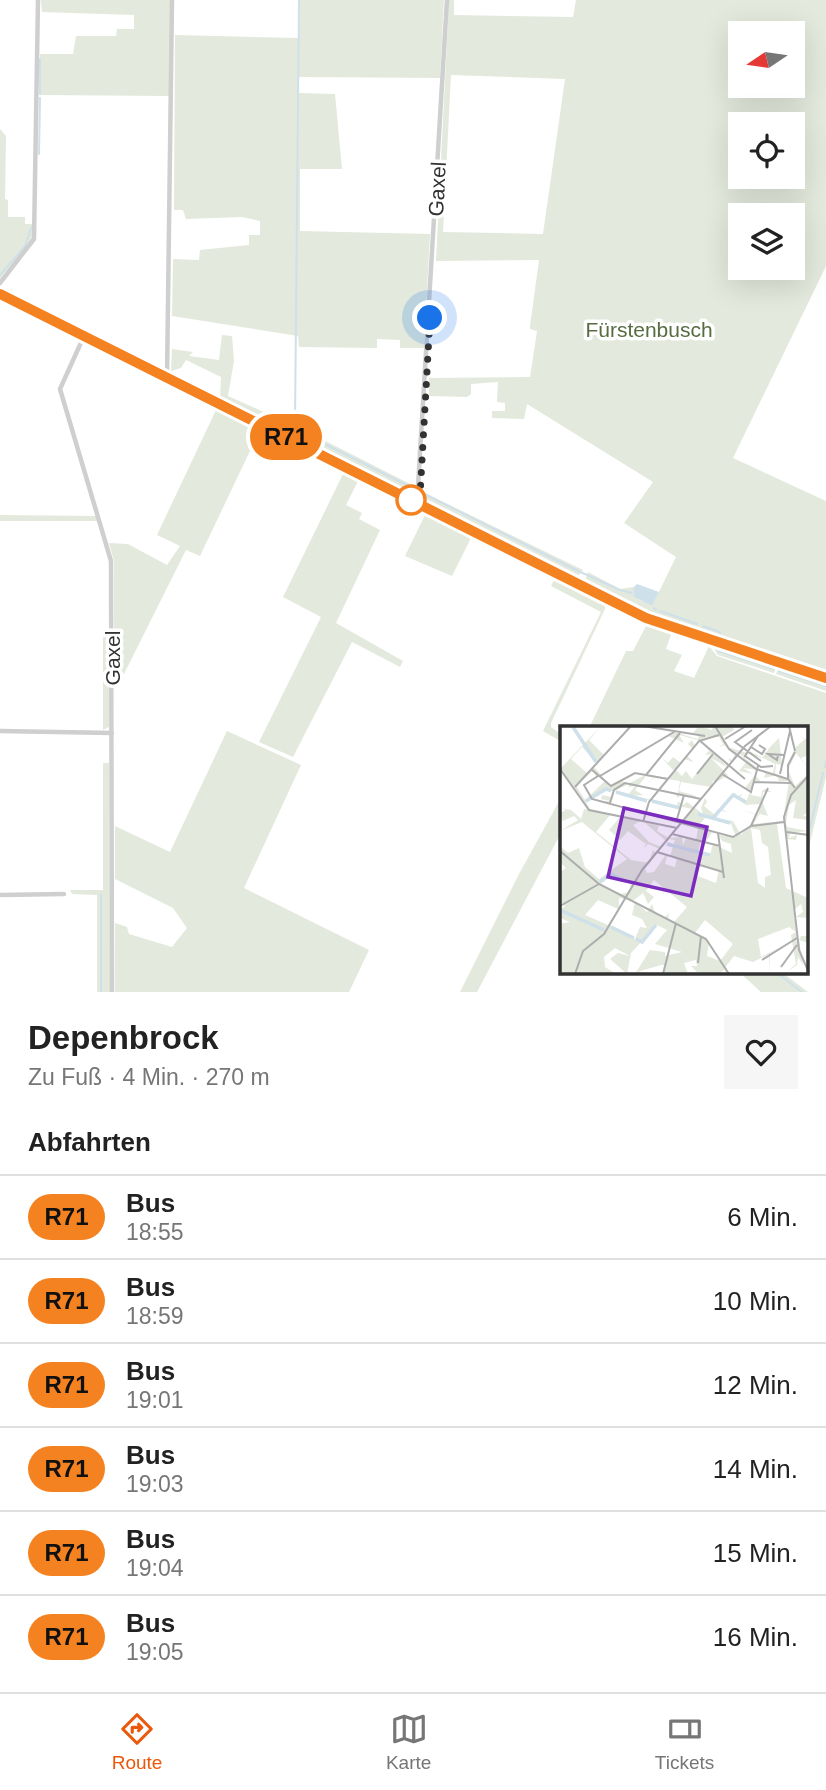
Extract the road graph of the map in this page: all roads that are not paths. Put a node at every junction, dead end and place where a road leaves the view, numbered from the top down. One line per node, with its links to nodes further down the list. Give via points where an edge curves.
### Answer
1 (38, 0): 4 (street, via 34,239)
2 (173, 0): 7 (street)
3 (447, 0): 8 (street, Gaxel)
4 (0, 283)
5 (0, 294): 6 (street)
6 (83, 336): 7 (street); 12 (street, Gaxel, via 60,389 111,561)
7 (167, 378): 8 (street)
8 (417, 503): 9 (street)
9 (650, 620): 10 (main road)
10 (826, 678)
11 (0, 731): 12 (street)
12 (112, 733): 15 (street, Gaxel)
13 (64, 894): 14 (street)
14 (0, 895)
15 (112, 992)

